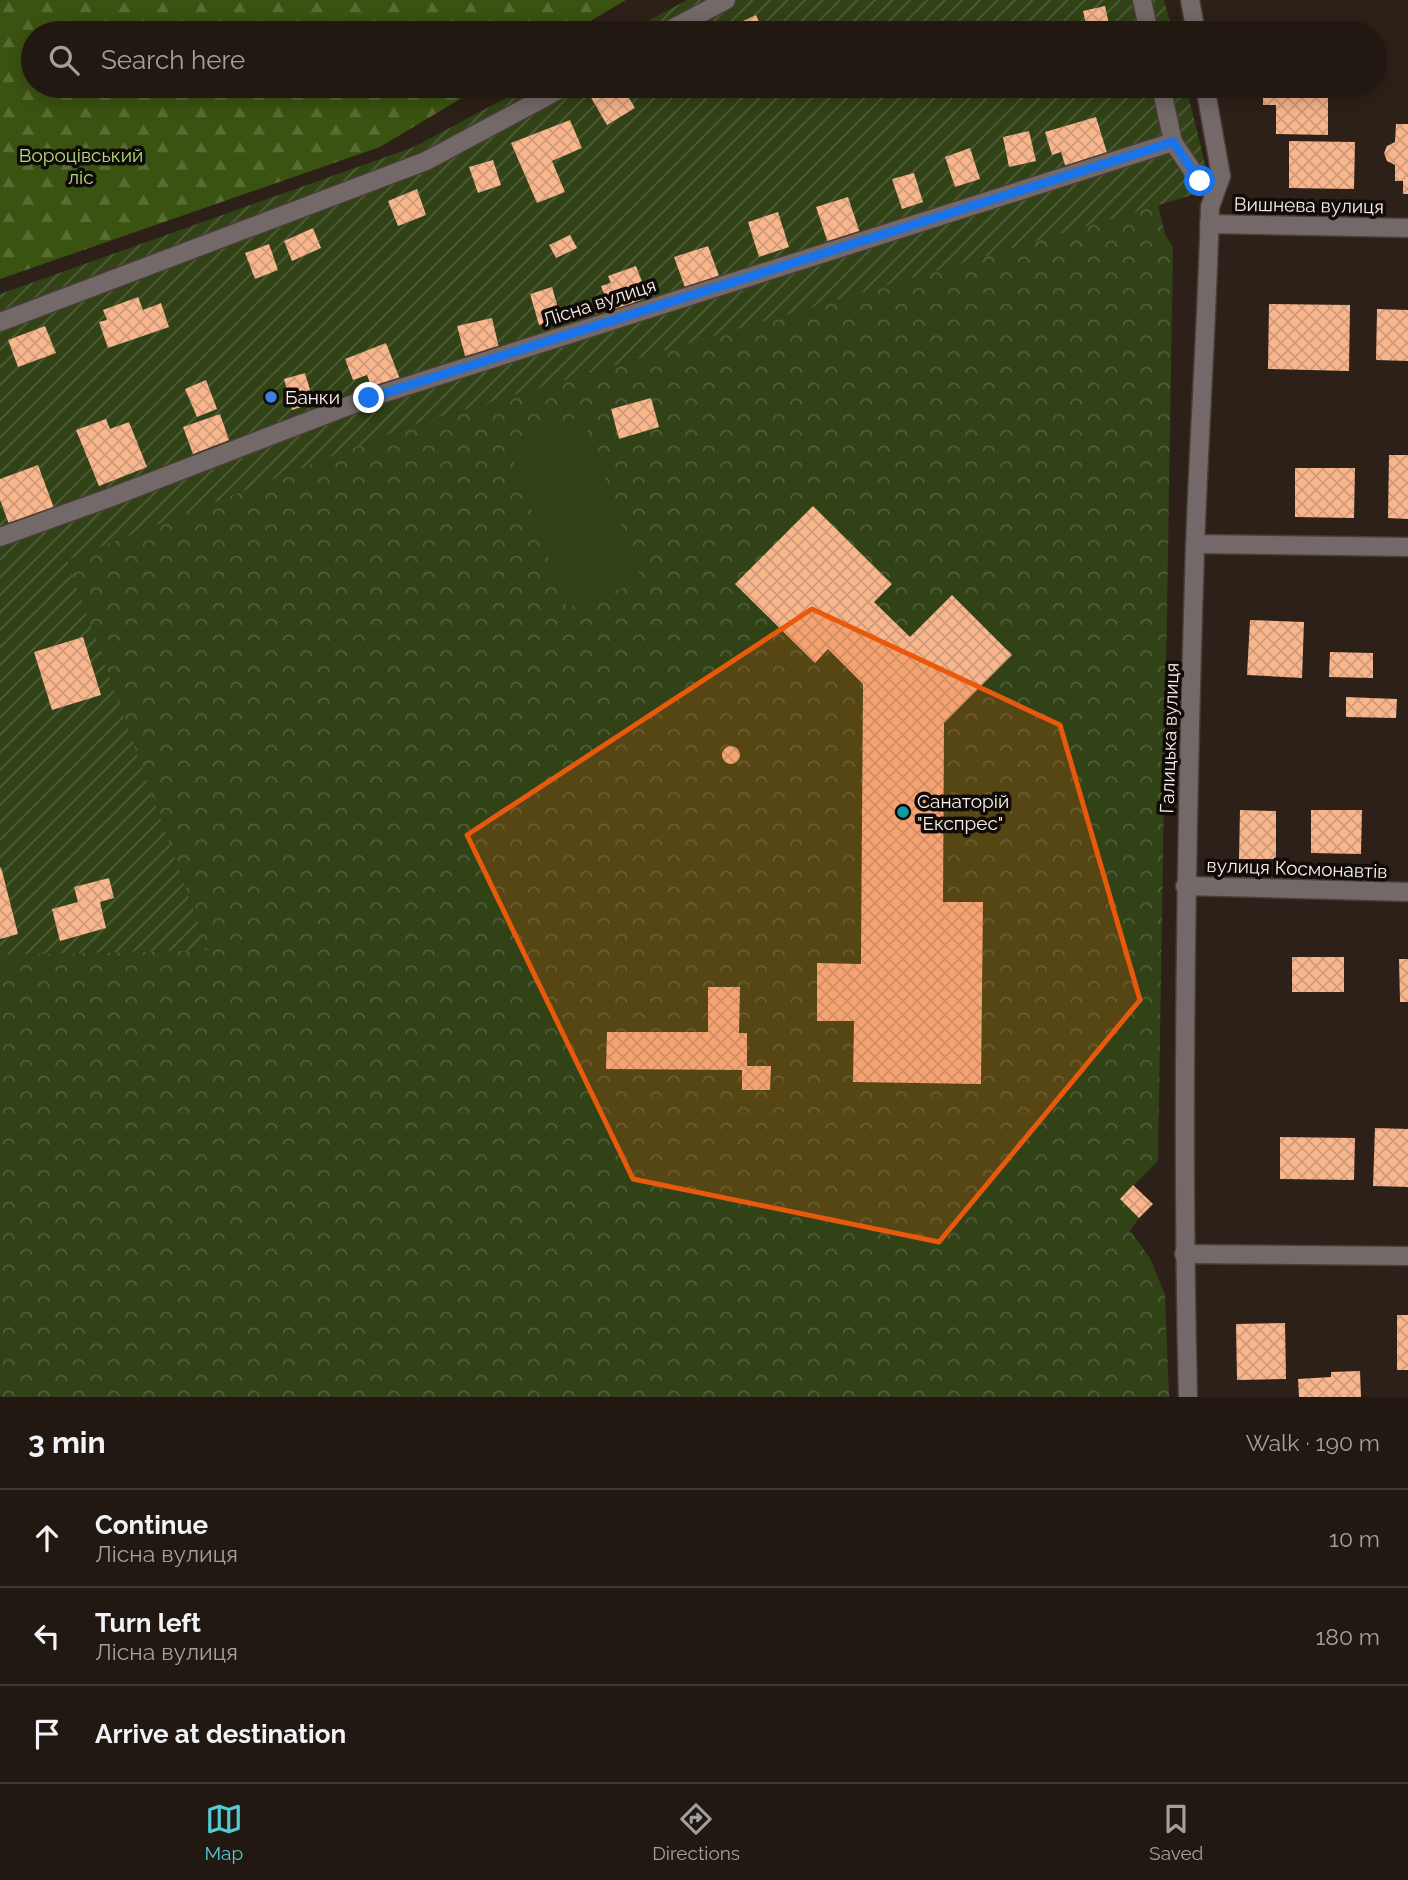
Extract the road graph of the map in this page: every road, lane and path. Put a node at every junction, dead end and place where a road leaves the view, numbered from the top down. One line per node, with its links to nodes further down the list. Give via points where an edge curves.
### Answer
1 (726, 0): 4 (street)
2 (1142, 0): 5 (street)
3 (1190, 0): 6 (street)
4 (687, 21)
5 (1146, 21)
6 (1194, 21)
7 (544, 98): 14 (street, via 426,161)
8 (1164, 98): 10 (street)
9 (1207, 98): 11 (street)
10 (1173, 142): 11 (street, via 1200,181); 15 (street, Лісна вулиця, via 369,398)
11 (1221, 176): 12 (street, Галицька вулиця)
12 (1209, 224): 13 (street, Вишнева вулиця); 16 (street, Галицька вулиця)
13 (1408, 228)
14 (0, 321)
15 (0, 537)
16 (1195, 544): 17 (street); 18 (street, Галицька вулиця)
17 (1408, 547)
18 (1185, 886): 19 (street, вулиця Космонавтів); 20 (street, Галицька вулиця)
19 (1408, 892)
20 (1184, 1254): 21 (street); 22 (street, Галицька вулиця)
21 (1408, 1256)
22 (1188, 1397)

